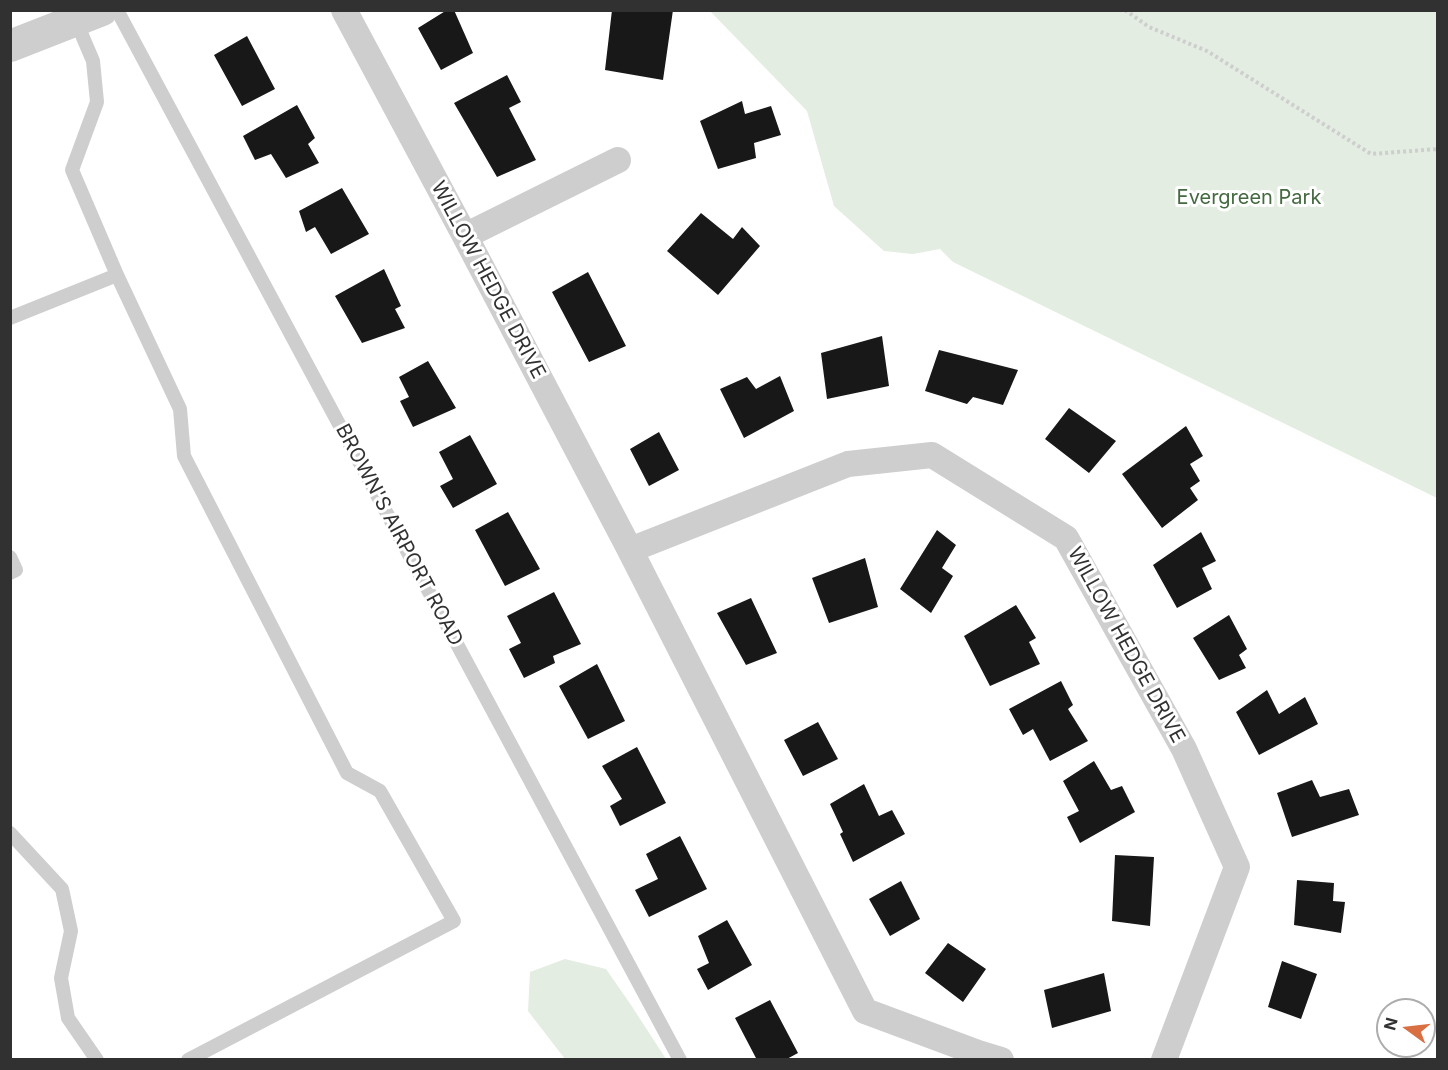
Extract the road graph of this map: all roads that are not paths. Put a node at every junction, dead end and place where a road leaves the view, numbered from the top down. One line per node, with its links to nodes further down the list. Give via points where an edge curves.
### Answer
1 (117, 10): 15 (lane, BROWN'S AIRPORT ROAD)
2 (344, 10): 6 (street, WILLOW HEDGE DRIVE)
3 (89, 16): 4 (street); 7 (lane, via 98,102 72,170)
4 (10, 46)
5 (618, 160): 6 (street)
6 (465, 236): 9 (street, WILLOW HEDGE DRIVE)
7 (117, 275): 8 (lane); 14 (lane, via 180,409 184,456 347,773 380,791 454,921)
8 (10, 318)
9 (630, 550): 16 (street, WILLOW HEDGE DRIVE, via 865,1011); 17 (street, WILLOW HEDGE DRIVE, via 848,464 932,455 1066,538 1184,749 1237,867)
10 (10, 557): 11 (lane, via 16,570)
11 (10, 573)
12 (10, 832): 13 (lane, via 62,888 71,931 60,978 68,1018)
13 (97, 1059)
14 (188, 1059)
15 (680, 1059)
16 (1001, 1059)
17 (1164, 1059)

